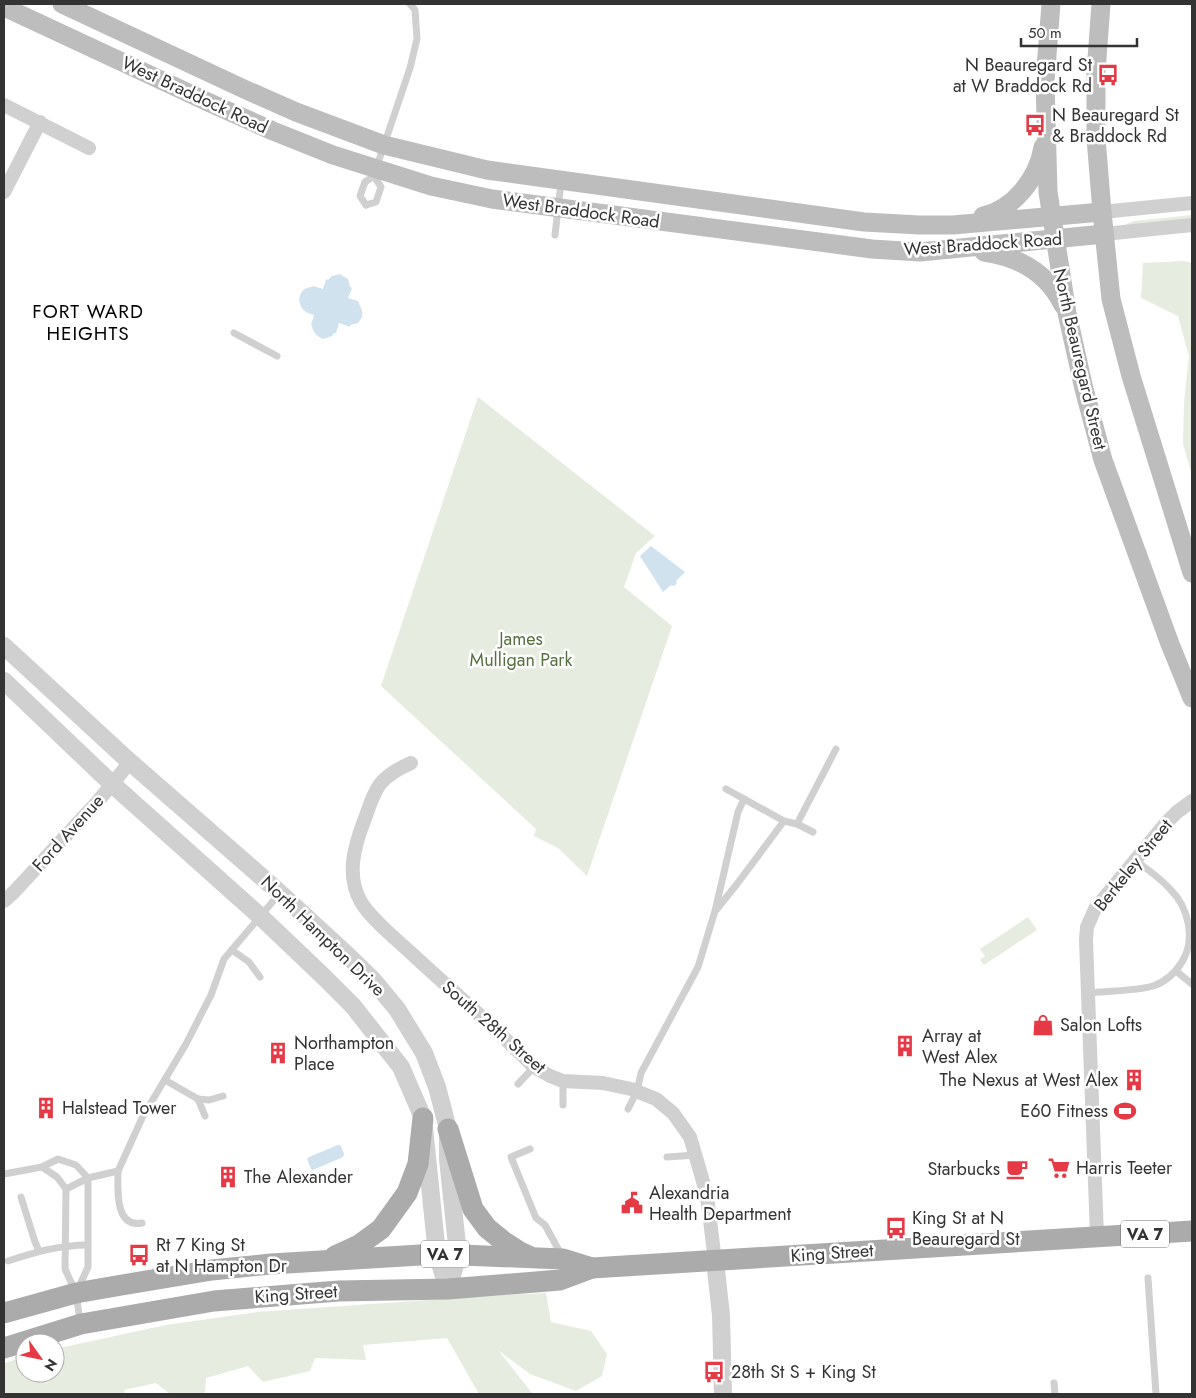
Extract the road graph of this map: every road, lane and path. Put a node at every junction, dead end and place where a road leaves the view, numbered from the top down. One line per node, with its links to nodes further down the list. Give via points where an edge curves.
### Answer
1 (62, 4): 9 (main road, West Braddock Road, via 244,89)
2 (410, 4): 9 (lane, via 415,10 417,39)
3 (1051, 4): 8 (main road, North Beauregard Street, via 1045,82)
4 (1101, 4): 16 (main road, via 1096,119)
5 (4, 7): 11 (main road, West Braddock Road, via 273,131)
6 (4, 105): 7 (street)
7 (40, 122): 10 (street); 13 (street)
8 (1046, 126): 17 (main road, North Beauregard Street); 18 (main road, via 1042,154 1029,183 1013,201 995,214)
9 (384, 145): 11 (lane); 12 (main road, West Braddock Road, via 487,170)
10 (89, 148)
11 (375, 172): 11 (lane, via 365,182 360,196 365,208 376,202 381,187); 15 (main road, West Braddock Road, via 475,195)
12 (562, 181): 15 (lane); 18 (main road, West Braddock Road, via 864,222)
13 (4, 192)
14 (1192, 203): 16 (street, West Braddock Road)
15 (558, 208): 21 (lane); 23 (main road, West Braddock Road, via 872,249 920,252)
16 (1102, 212): 17 (main road, West Braddock Road); 20 (main road)
17 (1051, 216): 18 (main road, West Braddock Road); 22 (main road, North Beauregard Street)
18 (953, 224)
19 (1192, 225): 20 (street, West Braddock Road)
20 (1104, 234): 22 (main road, West Braddock Road); 27 (main road, via 1112,299 1128,367)
21 (555, 235)
22 (1055, 239): 23 (main road, West Braddock Road); 24 (main road, North Beauregard Street)
23 (960, 249): 24 (main road, via 997,254 1026,264 1057,293)
24 (1066, 313): 30 (main road, North Beauregard Street, via 1103,460)
25 (234, 333): 26 (lane)
26 (277, 356)
27 (1192, 573)
28 (4, 646): 32 (street, North Hampton Drive)
29 (4, 681): 34 (street, North Hampton Drive)
30 (1192, 698)
31 (836, 749): 39 (lane)
32 (130, 762): 34 (street, Ford Avenue); 42 (street, North Hampton Drive)
33 (411, 763): 51 (street, South 28th Street, via 392,771 376,787 372,797 352,866 360,902)
34 (111, 783): 43 (street, Ford Avenue, via 99,800); 45 (street, North Hampton Drive)
35 (726, 789): 36 (lane)
36 (744, 799): 38 (lane); 44 (lane, via 738,812)
37 (1192, 801): 41 (street, Berkeley Street, via 1166,823)
38 (784, 821): 39 (lane); 44 (lane)
39 (797, 824): 40 (lane)
40 (813, 832)
41 (1135, 860): 47 (lane, via 1171,890 1188,920 1189,947); 50 (street, Berkeley Street, via 1090,918 1086,940)
42 (280, 893): 45 (lane); 62 (street, North Hampton Drive, via 373,980 397,1010 424,1053)
43 (4, 901)
44 (715, 911): 55 (lane, via 698,967 641,1073)
45 (261, 916): 46 (lane); 61 (street, North Hampton Drive, via 336,988 402,1067)
46 (232, 950): 48 (lane, via 249,962); 52 (lane, via 224,959 211,995)
47 (1176, 971): 49 (lane); 50 (lane, via 1152,986)
48 (260, 977)
49 (1192, 984)
50 (1088, 993): 74 (street, Berkeley Street)
51 (534, 1067): 53 (street, South 28th Street); 54 (lane)
52 (165, 1080): 57 (lane); 67 (lane, via 143,1116)
53 (563, 1080): 55 (street, South 28th Street, via 603,1083); 58 (lane)
54 (518, 1084)
55 (637, 1091): 59 (lane); 64 (street, South 28th Street, via 656,1099 673,1113 690,1137)
56 (223, 1096): 57 (lane)
57 (198, 1099): 60 (lane)
58 (563, 1105)
59 (628, 1109)
60 (205, 1116)
61 (422, 1118): 78 (street, North Hampton Drive); 84 (main road, via 418,1164 407,1193 394,1212 380,1229 359,1245)
62 (448, 1129): 79 (street, North Hampton Drive); 80 (main road, via 473,1209 487,1228 503,1241)
63 (530, 1149): 81 (lane, via 511,1157 536,1218 545,1225)
64 (696, 1156): 65 (lane); 83 (street, South 28th Street, via 707,1196)
65 (667, 1157)
66 (42, 1166): 68 (lane); 69 (lane, via 58,1159 76,1165); 70 (lane)
67 (118, 1171): 69 (lane); 72 (lane, via 119,1207 126,1219)
68 (4, 1174)
69 (88, 1178): 70 (lane); 76 (lane)
70 (66, 1189): 75 (lane)
71 (21, 1197): 77 (lane)
72 (142, 1223)
73 (1192, 1231): 74 (main road, King Street / VA 7)
74 (1097, 1236): 83 (main road, King Street / VA 7)
75 (66, 1245): 76 (lane); 77 (lane); 88 (lane, via 65,1269)
76 (88, 1245): 88 (lane, via 88,1267)
77 (39, 1251): 82 (lane)
78 (436, 1254): 79 (main road, King Street / VA 7); 84 (main road, King Street / VA 7); 87 (street, North Hampton Drive)
79 (458, 1255): 80 (main road, King Street / VA 7); 87 (street, North Hampton Drive)
80 (536, 1258): 81 (main road, King Street / VA 7)
81 (563, 1259): 85 (main road, King Street / VA 7)
82 (8, 1261)
83 (715, 1261): 85 (main road, King Street / VA 7); 93 (street, South 28th Street, via 721,1315)
84 (322, 1262): 88 (main road, King Street / VA 7, via 212,1270)
85 (592, 1268): 87 (main road, King Street / VA 7, via 560,1280)
86 (1148, 1278): 95 (lane)
87 (448, 1289): 90 (main road, King Street / VA 7, via 339,1291 214,1301)
88 (76, 1293): 89 (main road, King Street / VA 7); 90 (lane)
89 (4, 1313)
90 (81, 1324): 91 (main road, King Street / VA 7)
91 (4, 1348)
92 (1054, 1382): 94 (lane)
93 (723, 1394)
94 (1055, 1394)
95 (1156, 1394)

